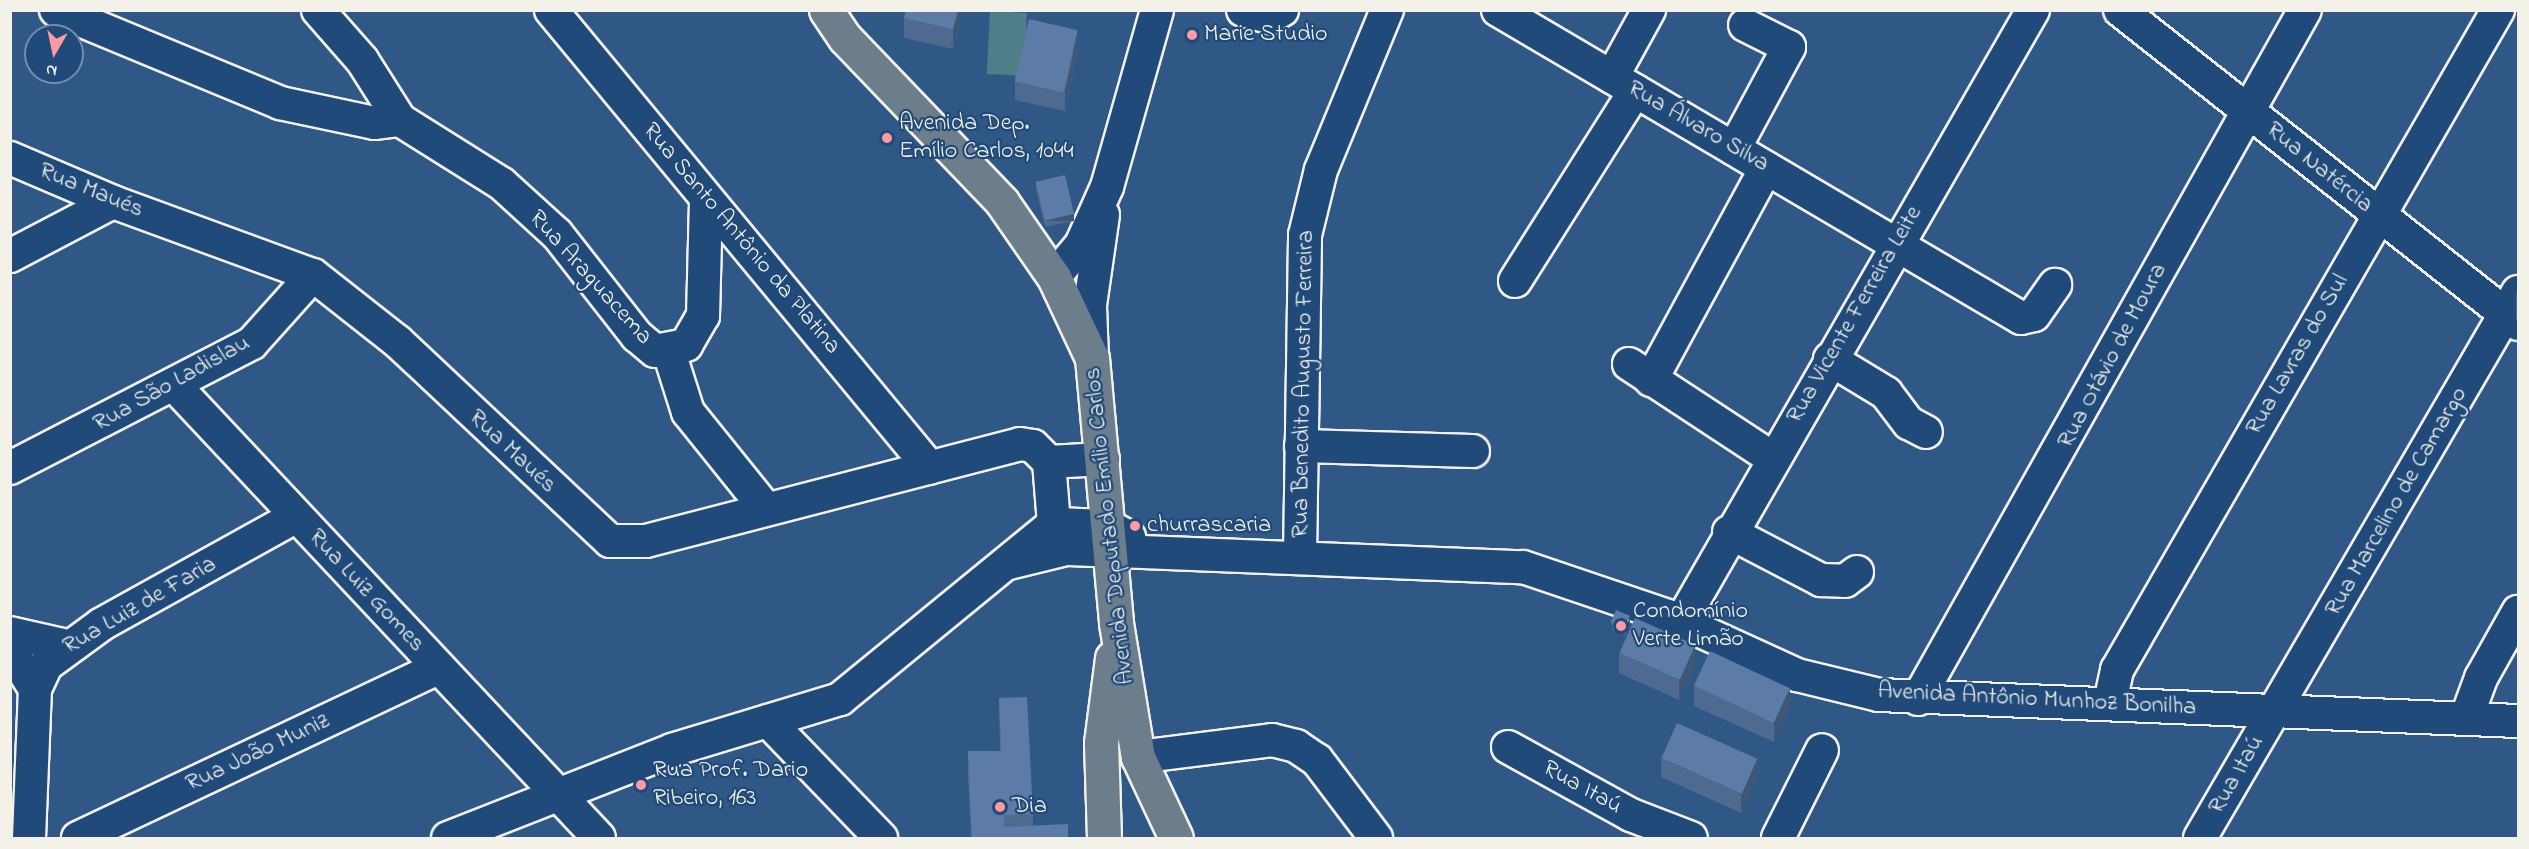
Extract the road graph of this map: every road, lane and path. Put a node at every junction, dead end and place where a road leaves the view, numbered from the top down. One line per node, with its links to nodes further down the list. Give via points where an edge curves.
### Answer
1 (56, 10): 18 (street, via 280,103 364,122)
2 (318, 10): 18 (street, Rua Araguacema, via 362,60)
3 (551, 10): 24 (street, Rua Santo Antônio da Platina)
4 (826, 10): 29 (main road, Avenida Deputado Emílio Carlos, via 845,38 1002,202)
5 (1157, 10): 22 (street)
6 (1243, 10): 7 (street, via 1270,18)
7 (1282, 10)
8 (1387, 10): 38 (street, Rua Benedito Augusto Ferreira, via 1321,170 1305,235)
9 (1498, 10): 16 (street, Rua Álvaro Silva)
10 (1648, 10): 16 (street)
11 (2033, 10): 26 (street, Rua Vicente Ferreira Leite)
12 (2305, 10): 17 (street, Rua Otávio de Moura)
13 (2498, 10): 25 (street, Rua Lavras do Sul)
14 (2123, 12): 17 (street, Rua Natércia)
15 (1745, 25): 19 (street, via 1789,47)
16 (1624, 84): 19 (street, Rua Álvaro Silva); 30 (street)
17 (2246, 110): 25 (street, Rua Natércia); 61 (street, Rua Otávio de Moura, via 2070,437)
18 (400, 120): 33 (street, Rua Araguacema, via 502,184 557,234 637,336 655,351)
19 (1734, 149): 21 (street, Rua Álvaro Silva)
20 (10, 158): 23 (street, Rua Maués)
21 (1766, 168): 26 (street, Rua Álvaro Silva); 40 (street, via 1640,372)
22 (1107, 188): 29 (street, via 1081,244); 34 (street, via 1090,305)
23 (113, 202): 27 (street); 28 (street, Rua Maués)
24 (706, 202): 33 (street, Rua Araguacema, via 703,316 686,345); 44 (street, Rua Santo Antônio da Platina)
25 (2378, 215): 32 (street, Rua Natércia); 62 (street, Rua Lavras do Sul, via 2117,670)
26 (1898, 242): 31 (street, Rua Álvaro Silva, via 2021,318 2034,315); 35 (street, Rua Vicente Ferreira Leite)
27 (10, 256)
28 (313, 275): 36 (street, Rua São Ladislau, via 252,343); 45 (street, Rua Maués, via 397,341 610,541 646,541)
29 (1054, 278): 34 (main road, Avenida Deputado Emílio Carlos)
30 (1515, 281)
31 (2055, 285)
32 (2514, 310): 63 (street, Rua Marcelino de Camargo)
33 (669, 352): 45 (street, via 688,412)
34 (1092, 358): 41 (main road, Avenida Deputado Emílio Carlos)
35 (1830, 359): 37 (street, via 1886,393 1909,423); 40 (street, Rua Vicente Ferreira Leite)
36 (176, 387): 43 (street, Rua São Ladislau); 46 (street, Rua Luiz Gomes)
37 (1926, 432)
38 (1301, 446): 39 (street); 50 (street, Rua Benedito Augusto Ferreira)
39 (1473, 451)
40 (1772, 458): 48 (street, Rua Vicente Ferreira Leite)
41 (1103, 459): 42 (street); 49 (main road, Avenida Deputado Emílio Carlos)
42 (1049, 462): 44 (street, Rua Maués, via 1033,446 1020,444); 47 (street)
43 (10, 468)
44 (930, 468): 45 (street, Rua Maués)
45 (766, 509)
46 (295, 517): 57 (street, Rua Luiz de Faria); 59 (street, Rua Luiz Gomes)
47 (1054, 524): 49 (street); 51 (street)
48 (1729, 532): 52 (street, via 1821,580 1845,581); 54 (street, Rua Vicente Ferreira Leite)
49 (1109, 538): 50 (street, Avenida Antônio Munhoz Bonilha, via 1156,552); 51 (street); 55 (main road, Avenida Deputado Emílio Carlos)
50 (1300, 557): 54 (street, Avenida Antônio Munhoz Bonilha, via 1523,567)
51 (1009, 563): 65 (street, via 840,699)
52 (1857, 572)
53 (2518, 612): 64 (street, via 2481,678)
54 (1681, 622): 61 (street, Avenida Antônio Munhoz Bonilha, via 1797,675 1840,688)
55 (1116, 624): 69 (main road, Avenida Deputado Emílio Carlos); 72 (main road, via 1101,743)
56 (10, 633): 57 (street)
57 (67, 646): 60 (street, Rua Luiz de Faria, via 46,664)
58 (10, 649): 60 (street)
59 (438, 668): 70 (street, Rua Luiz Gomes); 74 (street, Rua João Muniz)
60 (35, 689): 73 (street, Rua Luiz de Faria)
61 (1918, 699): 62 (street, Avenida Antônio Munhoz Bonilha)
62 (2110, 703): 63 (street, Avenida Antônio Munhoz Bonilha)
63 (2275, 711): 64 (street, Avenida Antônio Munhoz Bonilha); 82 (street, Rua Itaú)
64 (2466, 719): 66 (street, Avenida Antônio Munhoz Bonilha)
65 (768, 721): 70 (street, via 672,750); 77 (street)
66 (2518, 721)
67 (1508, 747): 80 (street, Rua Itaú, via 1631,815)
68 (1822, 750): 81 (street)
69 (1138, 757): 71 (main road, Avenida Deputado Emílio Carlos); 79 (street, via 1272,740 1296,746 1317,760)
70 (558, 794): 75 (street); 76 (street, Rua Luiz Gomes)
71 (1160, 807): 72 (main road, via 1142,794 1124,795); 78 (main road, Avenida Deputado Emílio Carlos)
72 (1103, 829)
73 (29, 838)
74 (78, 838)
75 (448, 838)
76 (599, 838)
77 (881, 838)
78 (1176, 838)
79 (1376, 838)
80 (1691, 838)
81 (1779, 838)
82 (2200, 838)

